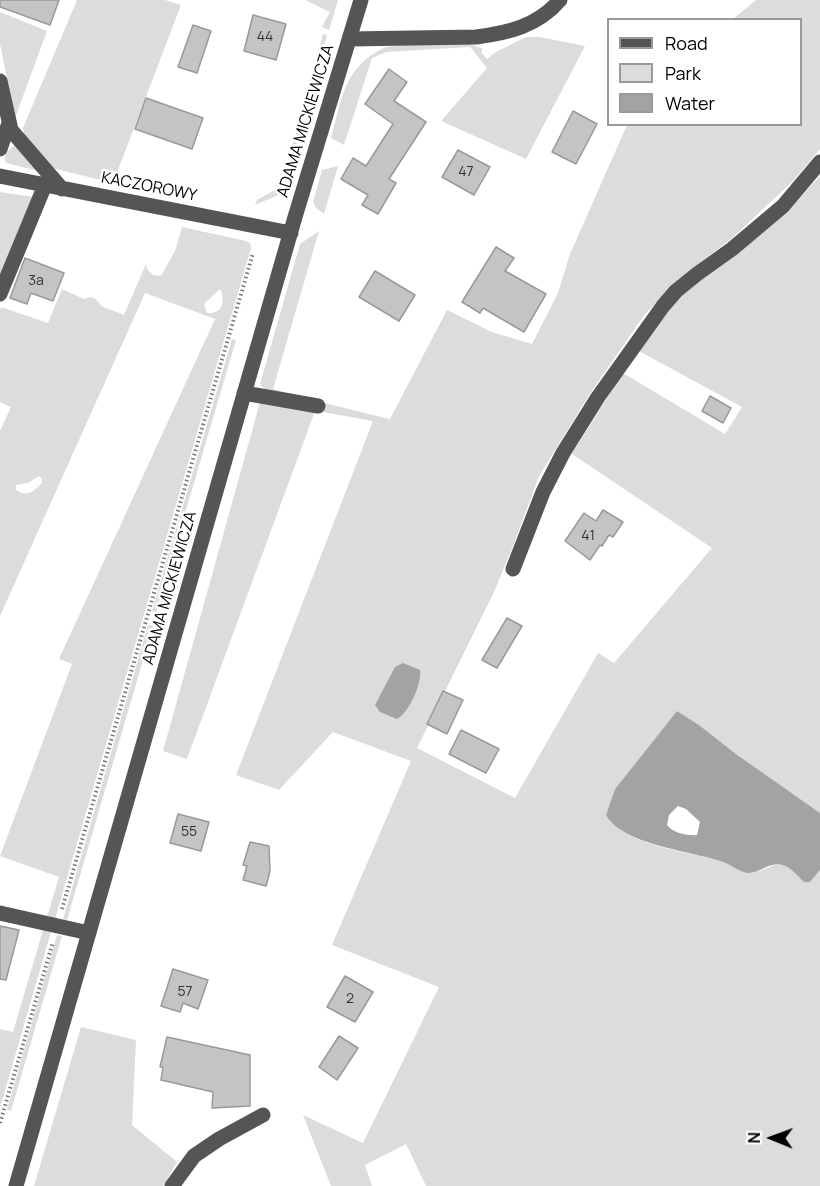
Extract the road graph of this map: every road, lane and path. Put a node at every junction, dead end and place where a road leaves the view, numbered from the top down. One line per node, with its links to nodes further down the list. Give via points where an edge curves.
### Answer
1 (361, 0): 3 (street, ADAMA MICKIEWICZA)
2 (560, 0): 3 (street, via 534,21 497,34)
3 (350, 39): 11 (street, ADAMA MICKIEWICZA)
4 (0, 81): 5 (street)
5 (9, 123): 6 (street); 10 (street, via 18,140)
6 (0, 149)
7 (820, 162): 16 (street, via 783,206 676,291 663,306 563,453)
8 (0, 176): 9 (street, KACZOROWY)
9 (45, 185): 10 (street, KACZOROWY); 13 (street)
10 (62, 189): 11 (street, KACZOROWY)
11 (291, 233): 14 (street, ADAMA MICKIEWICZA)
12 (253, 253): 18 (path)
13 (0, 294)
14 (244, 393): 15 (street); 19 (street, ADAMA MICKIEWICZA)
15 (318, 406)
16 (513, 569)
17 (0, 913): 18 (street)
18 (57, 926): 19 (street); 21 (path)
19 (89, 933): 22 (street, ADAMA MICKIEWICZA)
20 (263, 1115): 23 (street, via 194,1156)
21 (0, 1123)
22 (16, 1186)
23 (172, 1186)

